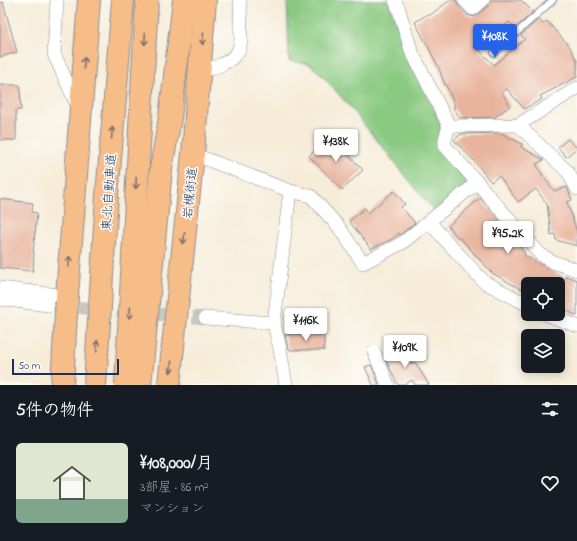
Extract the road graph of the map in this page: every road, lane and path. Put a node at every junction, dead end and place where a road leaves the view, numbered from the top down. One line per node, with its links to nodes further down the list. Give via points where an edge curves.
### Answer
1 (57, 0): 16 (street, via 54,54)
2 (89, 0): 16 (highway, one-way to 2)
3 (123, 0): 36 (highway, 東北自動車道, one-way to 3, bridge)
4 (147, 0): 37 (highway, one-way to 37, bridge)
5 (170, 0): 20 (highway)
6 (184, 0): 20 (highway, via 170,118)
7 (205, 0): 14 (highway, 岩槻街道, one-way to 14)
8 (240, 0): 14 (street, via 241,41 238,52 221,65)
9 (395, 0): 18 (street, via 411,50)
10 (464, 0): 11 (street, via 473,9)
11 (483, 0)
12 (553, 0): 13 (lane)
13 (494, 54)
14 (200, 72): 19 (highway, 岩槻街道)
15 (577, 88): 17 (street)
16 (80, 112): 28 (highway, one-way to 16)
17 (518, 125): 18 (street); 22 (street, via 568,172)
18 (449, 126): 21 (street, via 445,146)
19 (193, 154): 23 (street); 39 (highway, 岩槻街道, one-way to 39)
20 (161, 169): 38 (highway, bridge)
21 (478, 182): 24 (street); 25 (street, via 540,254 553,262)
22 (577, 189)
23 (290, 191): 24 (street, via 311,196 338,226 363,263 402,243); 32 (street)
24 (429, 222): 29 (street, via 484,282)
25 (577, 270)
26 (0, 288): 28 (street)
27 (0, 299): 28 (street)
28 (57, 301): 35 (highway)
29 (521, 301)
30 (205, 318): 32 (street)
31 (564, 321): 33 (street)
32 (274, 323): 40 (street)
33 (577, 326)
34 (374, 352): 41 (street)
35 (62, 385)
36 (95, 385)
37 (126, 385)
38 (140, 385)
39 (169, 385)
40 (286, 385)
41 (388, 385)

